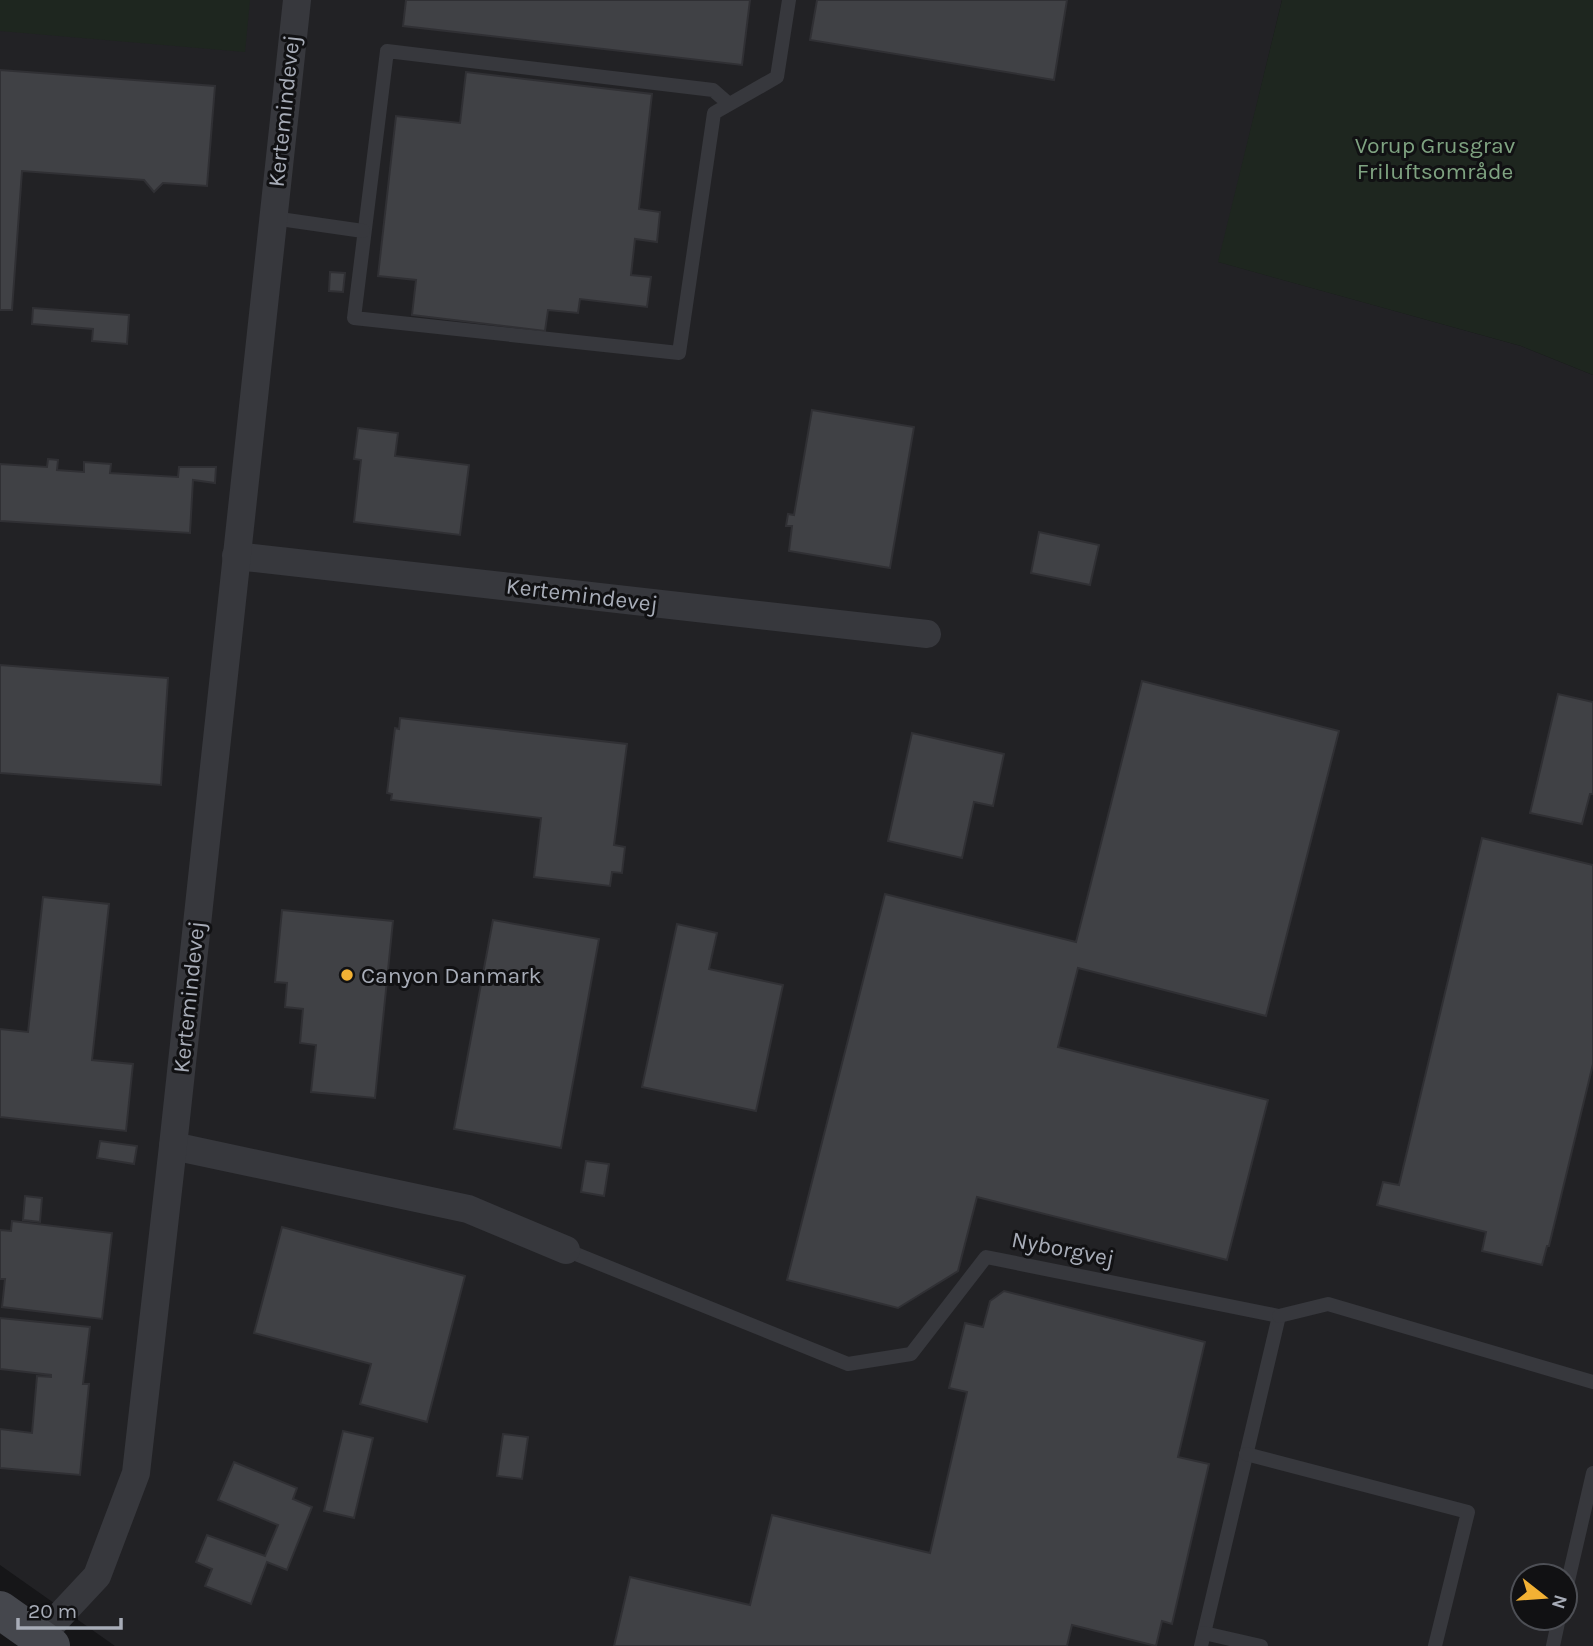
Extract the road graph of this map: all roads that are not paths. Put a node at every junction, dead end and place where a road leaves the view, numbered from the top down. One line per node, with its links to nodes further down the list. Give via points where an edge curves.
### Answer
1 (297, 0): 4 (street, Kertemindevej)
2 (789, 0): 3 (lane, via 777,77)
3 (729, 104): 5 (lane, via 713,90 387,51); 5 (lane, via 714,113 679,354 354,318)
4 (273, 218): 5 (lane); 6 (street, Kertemindevej)
5 (363, 231)
6 (236, 556): 7 (street, Kertemindevej); 8 (street, Kertemindevej)
7 (927, 634)
8 (173, 1146): 9 (street, via 468,1209); 17 (street, Kertemindevej, via 136,1473 97,1576)
9 (566, 1250): 10 (lane, Nyborgvej, via 848,1364 911,1353 986,1257)
10 (1279, 1316): 11 (lane, via 1328,1304); 12 (lane)
11 (1593, 1382)
12 (1246, 1454): 16 (lane); 19 (lane, via 1468,1512)
13 (1593, 1473): 14 (lane)
14 (1572, 1562)
15 (0, 1610): 17 (street)
16 (1202, 1639): 18 (lane)
17 (45, 1642)
18 (1261, 1646)
19 (1435, 1646)

